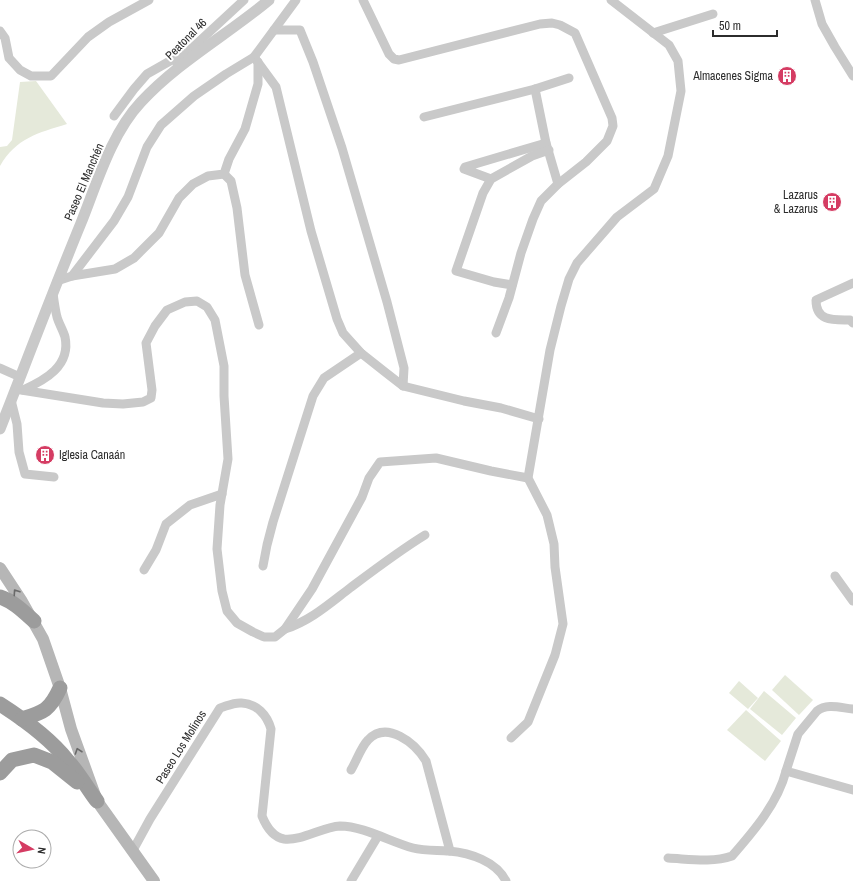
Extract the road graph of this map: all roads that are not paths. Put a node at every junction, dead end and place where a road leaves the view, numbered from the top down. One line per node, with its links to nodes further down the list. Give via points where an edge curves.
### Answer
1 (149, 0): 10 (street, via 109,22 51,76 31,76 20,70 9,58 5,38)
2 (244, 0): 12 (street, Peatonal 46)
3 (268, 0): 16 (street, Paseo El Manchén)
4 (296, 0): 9 (street)
5 (363, 0): 23 (street, via 389,54 399,60 540,24 552,23 576,33 612,118 613,126 607,141)
6 (611, 0): 11 (street)
7 (815, 0): 14 (street, via 822,24)
8 (713, 14): 11 (street)
9 (274, 30): 13 (street); 35 (street, via 300,30 313,62 342,148 387,302 404,368)
10 (0, 31)
11 (653, 33): 37 (street, via 669,45 678,61 682,91 668,156 654,189 617,217 577,263 569,278 550,350)
12 (191, 49): 16 (street, Peatonal 46); 18 (street, via 147,74)
13 (256, 60): 21 (street, via 258,84 245,129); 24 (street, via 226,74 194,96 161,126 147,147 128,197 114,221); 32 (street, via 276,87 337,319 343,333)
14 (853, 76)
15 (569, 78): 17 (street)
16 (163, 80): 25 (street, Paseo El Manchén, via 140,102 120,130)
17 (535, 89): 19 (street); 20 (street)
18 (114, 116)
19 (424, 118)
20 (548, 146): 22 (street); 22 (street, via 464,169); 23 (street)
21 (224, 174): 24 (street, via 208,176 193,184 179,198 159,233 134,258 115,269); 30 (street, via 231,181 245,275)
22 (491, 179): 27 (street, via 483,193 456,271)
23 (558, 184): 27 (street, via 541,201)
24 (72, 276): 25 (street)
25 (57, 281): 28 (street, Paseo El Manchén)
26 (853, 283): 29 (street, via 816,300 818,312 828,320 850,320)
27 (512, 285): 31 (street)
28 (53, 292): 34 (street, Paseo El Manchén); 36 (street, via 54,305 65,339 66,354 58,368 43,381)
29 (853, 323)
30 (259, 325)
31 (496, 334)
32 (362, 353): 35 (street); 43 (street, via 324,378 313,396 267,544)
33 (0, 368): 34 (street)
34 (20, 377): 36 (street, Paseo El Manchén)
35 (403, 386): 37 (street)
36 (17, 393): 38 (street, Paseo El Manchén); 39 (street, via 19,452 25,474); 41 (street, via 123,404 143,402 151,398 146,343 167,310 185,302 197,301 207,307 215,320 224,366 228,459)
37 (539, 419): 40 (street)
38 (0, 429)
39 (54, 477)
40 (528, 478): 50 (street, via 436,458 380,462 369,478 362,497 312,589); 55 (street, via 547,515 554,544 563,624 555,655 528,722)
41 (222, 494): 45 (street, via 190,505 166,524 156,550); 50 (street, via 219,575 227,611 237,623 264,637 275,637)
42 (425, 535): 50 (street, via 402,549 325,608 298,625)
43 (263, 566)
44 (0, 568): 49 (main road, one-way to 44)
45 (144, 570)
46 (835, 576): 48 (street)
47 (2, 598): 49 (highway)
48 (853, 601)
49 (34, 621): 51 (main road)
50 (285, 629)
51 (60, 688): 54 (highway, via 53,702 44,711); 60 (main road, one-way to 51, via 71,729)
52 (0, 704): 54 (highway)
53 (853, 709): 57 (street, via 828,706 820,708 798,734)
54 (22, 718): 60 (highway, via 68,760)
55 (511, 738)
56 (351, 770): 62 (street, via 367,741 376,734 385,732 398,735 411,743 426,761)
57 (786, 771): 59 (street); 64 (street, via 784,782 773,803 732,856 713,860)
58 (0, 773): 60 (highway, via 12,760 34,756 52,762)
59 (853, 790)
60 (97, 801): 63 (main road)
61 (378, 836): 62 (street, Paseo Los Molinos, via 414,848); 63 (street, Paseo Los Molinos, via 356,828 340,826 284,839 274,834 265,825 262,816 271,729 269,720 253,706 242,703 220,708); 66 (street)
62 (450, 851): 67 (street, Paseo Los Molinos, via 468,854 489,863)
63 (132, 852): 65 (main road)
64 (668, 858)
65 (154, 881)
66 (351, 881)
67 (506, 881)

